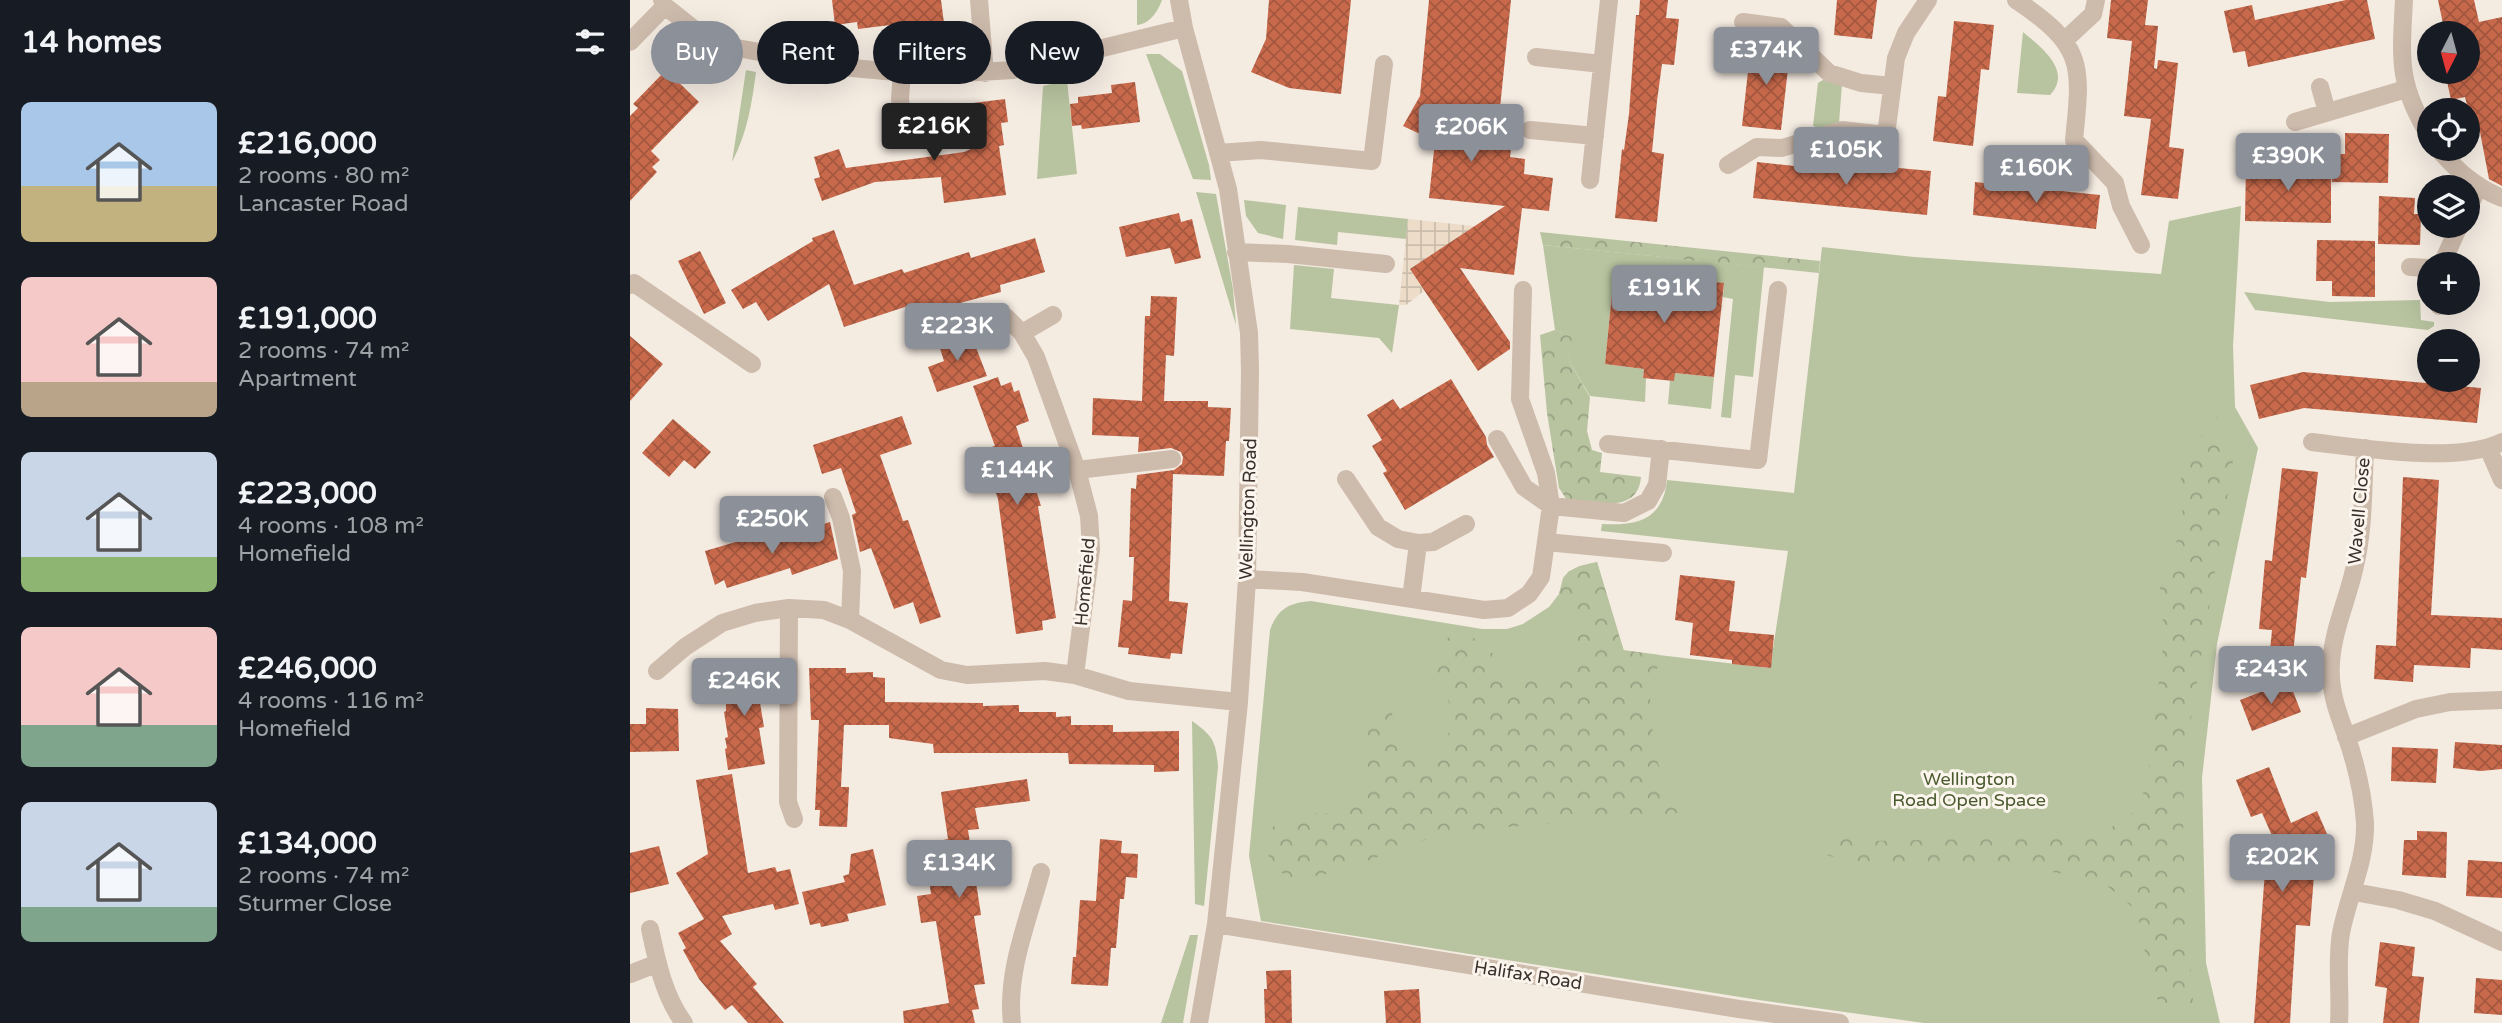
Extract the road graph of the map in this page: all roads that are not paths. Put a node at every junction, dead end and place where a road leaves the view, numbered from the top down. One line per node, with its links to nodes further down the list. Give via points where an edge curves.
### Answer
1 (979, 0): 9 (street)
2 (1179, 0): 11 (street, Wellington Road)
3 (1609, 0): 16 (street)
4 (1928, 0): 20 (street, via 1906,33)
5 (2016, 0): 12 (street)
6 (2096, 0): 12 (street, via 2093,14)
7 (2404, 0): 22 (street, via 2402,68)
8 (664, 3): 13 (street); 17 (street, via 701,34 737,48)
9 (981, 21)
10 (1742, 22): 20 (street, via 1781,27 1829,73)
11 (1184, 28): 18 (street); 29 (street, Wellington Road)
12 (2065, 40): 36 (street, via 2077,64 2074,140 2115,183)
13 (630, 41)
14 (1536, 58): 16 (street)
15 (1384, 64): 29 (street, via 1373,161 1261,150)
16 (1602, 64): 28 (street)
17 (873, 71)
18 (991, 72)
19 (901, 84): 27 (street)
20 (1892, 86): 31 (street, via 1886,135 1842,130 1782,148 1758,146)
21 (2320, 88): 24 (street)
22 (2406, 89): 23 (street); 24 (street)
23 (2417, 111)
24 (2326, 112): 25 (street)
25 (2295, 122)
26 (1531, 130): 28 (street)
27 (903, 134)
28 (1595, 136): 33 (street)
29 (1218, 153): 37 (street, Wellington Road)
30 (2449, 161): 32 (street)
31 (1728, 165)
32 (2463, 175)
33 (1590, 180)
34 (2480, 189): 35 (street)
35 (2502, 198)
36 (2141, 246)
37 (1236, 253): 38 (street); 64 (street, Wellington Road, via 1249,333)
38 (1385, 264)
39 (2410, 267): 40 (street)
40 (2417, 267)
41 (632, 284): 47 (street)
42 (1777, 289): 53 (street, via 1758,460)
43 (1523, 290): 59 (street, via 1520,399 1546,473)
44 (1053, 315): 45 (street)
45 (1021, 333): 46 (street, Homefield, via 1006,317 981,317); 55 (street, Homefield, via 1036,357)
46 (921, 335)
47 (752, 364)
48 (1497, 439): 59 (street, via 1524,487)
49 (2312, 442): 52 (street, Wavell Close)
50 (1608, 444): 53 (street)
51 (2495, 445): 52 (street, Wavell Close, via 2454,454); 56 (street, Wavell Close)
52 (2365, 448): 72 (street, Wavell Close, via 2361,533 2331,664 2333,702)
53 (1661, 449): 59 (street, via 1657,485 1648,501 1624,513)
54 (1172, 459): 55 (street)
55 (1077, 470): 69 (street, Homefield, via 1089,516 1091,549)
56 (2501, 477)
57 (1346, 479): 62 (street, via 1378,527)
58 (833, 497): 67 (street, via 852,570)
59 (1550, 506): 61 (street)
60 (1466, 524): 62 (street, via 1433,542)
61 (1545, 542): 63 (street); 65 (street, via 1541,577 1508,608 1484,610)
62 (1418, 543): 65 (street)
63 (1663, 553)
64 (1247, 579): 65 (street, via 1302,582); 71 (street, Wellington Road)
65 (1411, 600)
66 (789, 608): 67 (street, via 824,610); 68 (street, via 722,623); 73 (street, via 788,802)
67 (850, 620): 69 (street, via 941,670 967,675 1045,671)
68 (657, 671)
69 (1075, 675): 71 (street, via 1129,691)
70 (2502, 701): 72 (street, via 2450,702 2416,709)
71 (1239, 702): 76 (street, Wellington Road)
72 (2346, 737): 75 (street, Wavell Close, via 2361,786 2365,825)
73 (794, 819)
74 (1041, 872): 82 (street, via 1013,973)
75 (2354, 892): 78 (street, via 2435,911); 85 (street, Wavell Close, via 2340,944)
76 (1216, 924): 83 (street, Wellington Road); 84 (street, Halifax Road)
77 (650, 929): 79 (street)
78 (2502, 942)
79 (658, 963): 80 (street); 81 (street, via 674,1009)
80 (630, 974)
81 (684, 1023)
82 (1012, 1023)
83 (1199, 1023)
84 (1840, 1023)
85 (2339, 1023)

